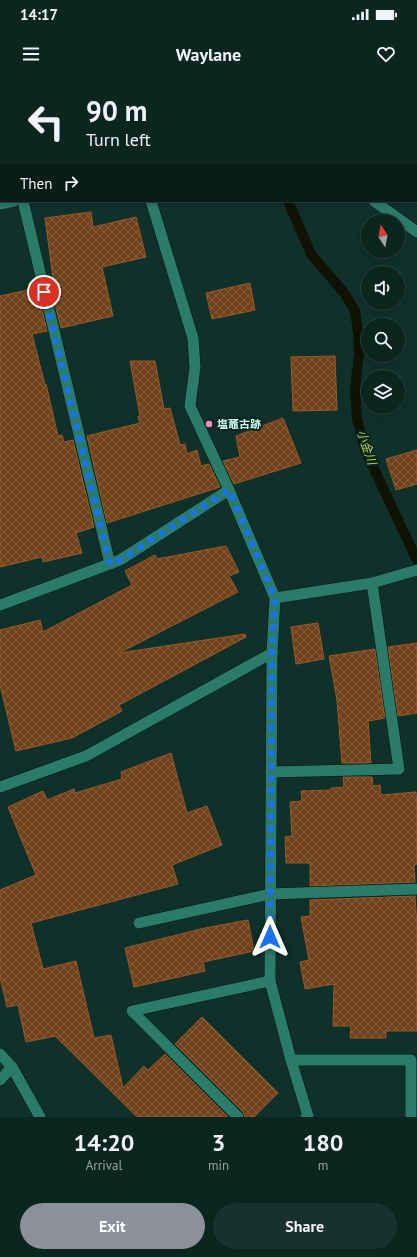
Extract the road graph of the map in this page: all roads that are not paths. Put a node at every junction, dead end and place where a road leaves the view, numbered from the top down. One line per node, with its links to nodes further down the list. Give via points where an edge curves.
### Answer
1 (23, 202): 6 (street)
2 (151, 202): 5 (street, via 193,338 195,367 190,406)
3 (375, 202): 4 (street)
4 (417, 232)
5 (229, 490): 6 (street); 9 (street)
6 (110, 564): 10 (street)
7 (417, 570): 8 (street)
8 (372, 583): 9 (street); 12 (street, via 399,769)
9 (275, 598): 11 (street)
10 (0, 605)
11 (272, 653): 12 (street); 13 (street, via 86,756)
12 (271, 772): 15 (street)
13 (0, 787)
14 (417, 888): 15 (street)
15 (270, 894): 16 (street); 17 (street)
16 (139, 923)
17 (270, 980): 19 (street); 24 (street, via 132,1011)
18 (0, 1054): 21 (street)
19 (291, 1060): 20 (street); 25 (street, via 308,1116)
20 (414, 1060): 26 (street)
21 (12, 1067): 22 (street); 23 (street)
22 (0, 1080)
23 (40, 1117)
24 (238, 1117)
25 (306, 1117)
26 (412, 1117)

